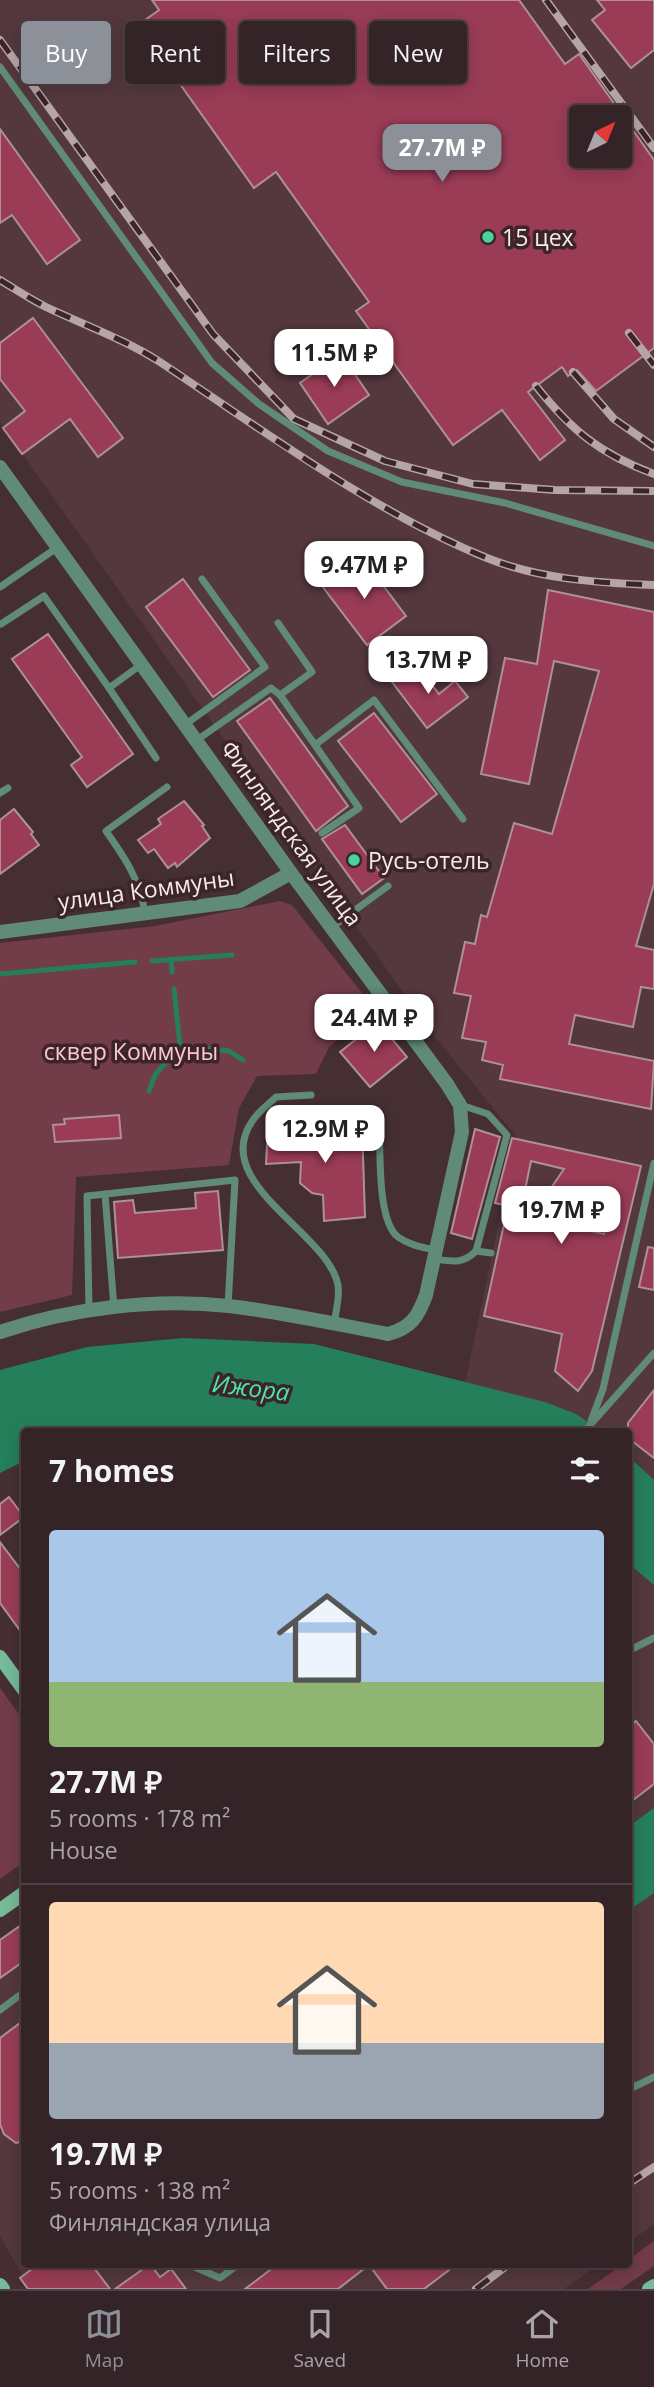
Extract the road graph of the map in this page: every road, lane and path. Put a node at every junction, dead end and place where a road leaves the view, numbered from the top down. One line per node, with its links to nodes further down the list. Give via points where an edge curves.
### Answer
1 (0, 67): 3 (lane, via 212,363 260,404 328,451 402,482 505,503)
2 (0, 467): 4 (street, Финляндская улица)
3 (654, 546)
4 (58, 547): 6 (lane); 9 (street, Финляндская улица)
5 (202, 579): 12 (lane, via 265,667)
6 (0, 587)
7 (278, 623): 11 (lane, via 312,672)
8 (1, 624): 10 (lane, via 44,596)
9 (143, 664): 10 (lane); 12 (street, Финляндская улица)
10 (108, 688): 15 (lane)
11 (280, 695): 13 (lane, via 271,688); 14 (lane)
12 (186, 724): 13 (street, Финляндская улица)
13 (197, 740): 21 (street, Финляндская улица)
14 (315, 745): 19 (lane, via 374,700); 20 (lane, via 359,808)
15 (156, 758)
16 (167, 787): 23 (lane, via 106,831 133,870)
17 (8, 788): 18 (lane)
18 (0, 793)
19 (463, 819)
20 (322, 833)
21 (291, 873): 23 (street, улица Коммуны, via 240,901); 24 (street, Финляндская улица)
22 (388, 886): 24 (lane)
23 (146, 914): 25 (street, улица Коммуны)
24 (331, 928): 27 (street, Финляндская улица)
25 (0, 932)
26 (311, 1095): 37 (lane, via 276,1097 253,1120 245,1139 246,1157 251,1180 329,1265 338,1286)
27 (460, 1105): 31 (lane, via 488,1114 507,1135); 33 (street, via 462,1132)
28 (325, 1109): 33 (lane, via 370,1110 379,1119 386,1221 396,1236)
29 (654, 1163): 40 (lane, via 603,1389)
30 (105, 1194): 34 (lane, via 234,1180); 35 (lane); 36 (lane, via 87,1196)
31 (476, 1251): 32 (lane); 33 (lane, via 459,1262)
32 (491, 1253)
33 (434, 1254): 37 (street, via 419,1314 406,1329 388,1334)
34 (228, 1306): 35 (street, via 154,1304); 37 (street)
35 (114, 1309): 36 (street)
36 (89, 1312): 38 (street)
37 (334, 1324)
38 (0, 1332)
39 (654, 1353): 40 (lane)
40 (591, 1421): 41 (lane)
41 (587, 1428)
42 (654, 1637): 43 (lane)
43 (632, 1649)
44 (0, 1657): 45 (main road)
45 (21, 1686)
46 (21, 1895): 47 (main road)
47 (0, 1910)
48 (21, 1994): 49 (lane)
49 (0, 2010)
50 (654, 2077): 51 (lane)
51 (632, 2084)
52 (197, 2268): 53 (lane, via 220,2278)
53 (234, 2268)
54 (654, 2286): 55 (main road)
55 (649, 2289)

